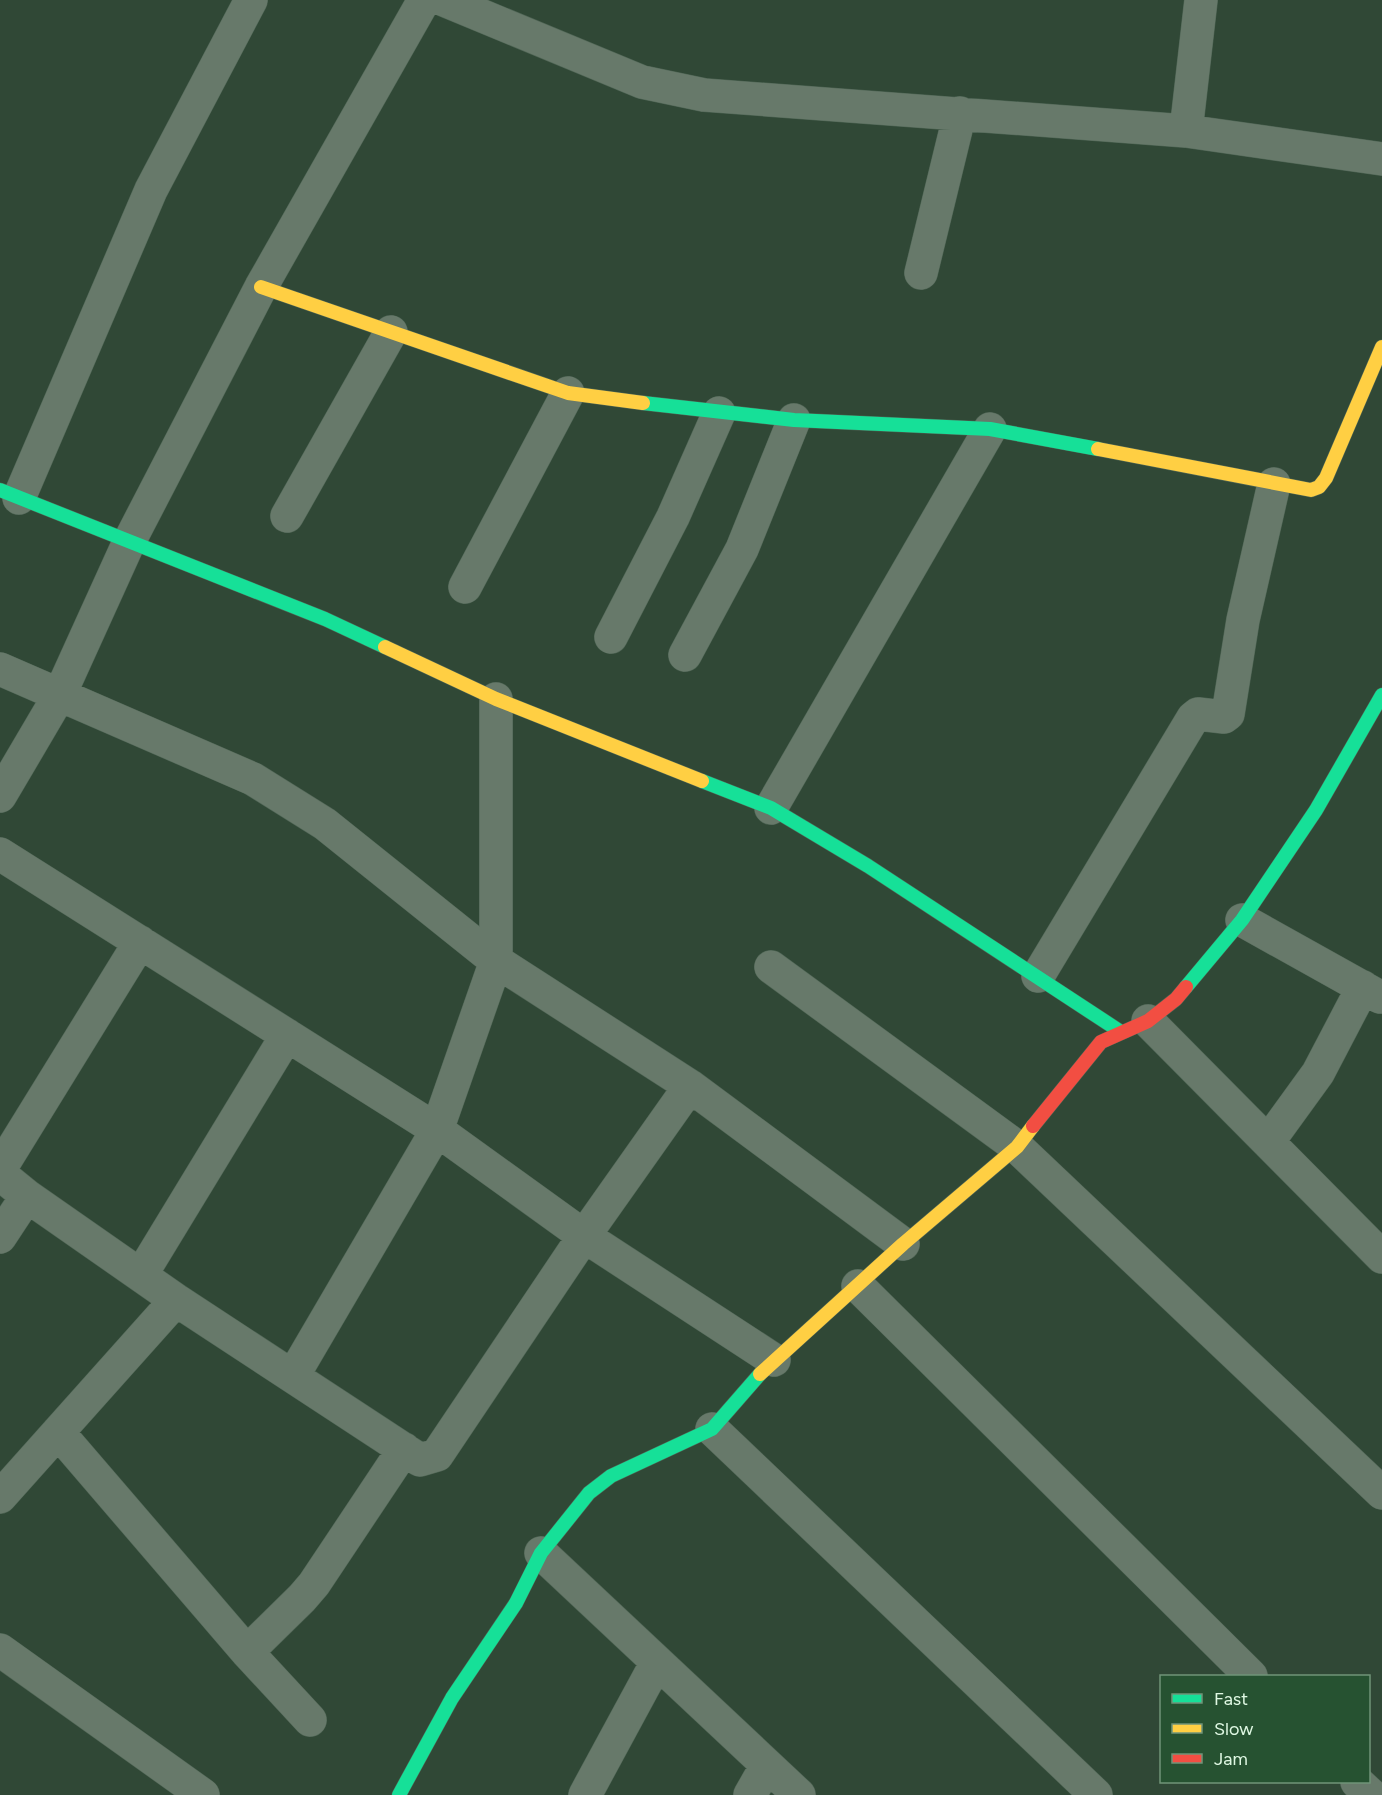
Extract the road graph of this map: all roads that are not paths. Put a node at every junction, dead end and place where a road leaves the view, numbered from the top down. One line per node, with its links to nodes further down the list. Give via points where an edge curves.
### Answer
1 (251, 0): 17 (street, via 151,190)
2 (424, 0): 9 (street)
3 (444, 0): 5 (street, via 642,82 704,95)
4 (1201, 0): 6 (street)
5 (960, 113): 6 (street); 8 (street)
6 (1186, 131): 7 (street)
7 (1382, 159)
8 (921, 273)
9 (261, 287): 10 (street); 19 (street)
10 (391, 332): 12 (street); 18 (street)
11 (1382, 347): 16 (street, via 1319,487 1311,490)
12 (568, 393): 13 (street); 20 (street)
13 (719, 413): 14 (street); 21 (street, via 673,517)
14 (794, 420): 15 (street); 22 (street, via 742,549)
15 (990, 429): 16 (street); 28 (street)
16 (1274, 483): 34 (street, via 1243,620 1228,714 1198,714 1193,718)
17 (10, 494): 19 (street)
18 (287, 516)
19 (129, 542): 24 (street); 26 (street, via 325,619)
20 (465, 587)
21 (611, 637)
22 (685, 656)
23 (0, 669): 24 (street)
24 (60, 694): 27 (street); 32 (street, via 253,778 325,824)
25 (1382, 695): 30 (street, via 1316,810)
26 (496, 699): 28 (street); 32 (street)
27 (0, 796)
28 (771, 808): 34 (street)
29 (0, 854): 31 (street)
30 (1242, 920): 35 (street); 36 (street, via 1176,999)
31 (140, 942): 37 (street); 42 (street)
32 (496, 961): 38 (street); 39 (street)
33 (771, 967): 41 (street)
34 (1038, 976): 36 (street)
35 (1372, 992): 40 (street)
36 (1135, 1026): 40 (street); 41 (street, via 1101,1042)
37 (287, 1035): 39 (street); 48 (street)
38 (690, 1086): 44 (street); 46 (street)
39 (437, 1130): 44 (street); 52 (street)
40 (1268, 1142): 47 (street)
41 (1017, 1147): 46 (street); 56 (street)
42 (0, 1172): 43 (street)
43 (27, 1196): 45 (street); 48 (street)
44 (584, 1236): 51 (street); 55 (street, via 437,1455 420,1460)
45 (0, 1237)
46 (903, 1244): 49 (street)
47 (1382, 1257)
48 (141, 1275): 50 (street)
49 (858, 1286): 51 (street); 62 (street)
50 (176, 1300): 52 (street); 54 (street)
51 (774, 1360): 53 (street)
52 (293, 1376): 55 (street)
53 (712, 1429): 58 (street, via 611,1476 589,1493); 71 (street)
54 (58, 1432): 57 (street); 60 (street)
55 (404, 1449): 60 (street, via 314,1584)
56 (1382, 1493)
57 (0, 1497)
58 (541, 1553): 61 (street); 67 (street, via 516,1604 452,1698)
59 (0, 1650): 66 (street)
60 (247, 1652): 63 (street)
61 (657, 1662): 64 (street); 68 (street)
62 (1249, 1675)
63 (310, 1720)
64 (767, 1766): 69 (street); 70 (street)
65 (1358, 1783): 72 (street)
66 (202, 1795)
67 (400, 1795)
68 (585, 1795)
69 (750, 1795)
70 (799, 1795)
71 (1096, 1795)
72 (1371, 1795)

